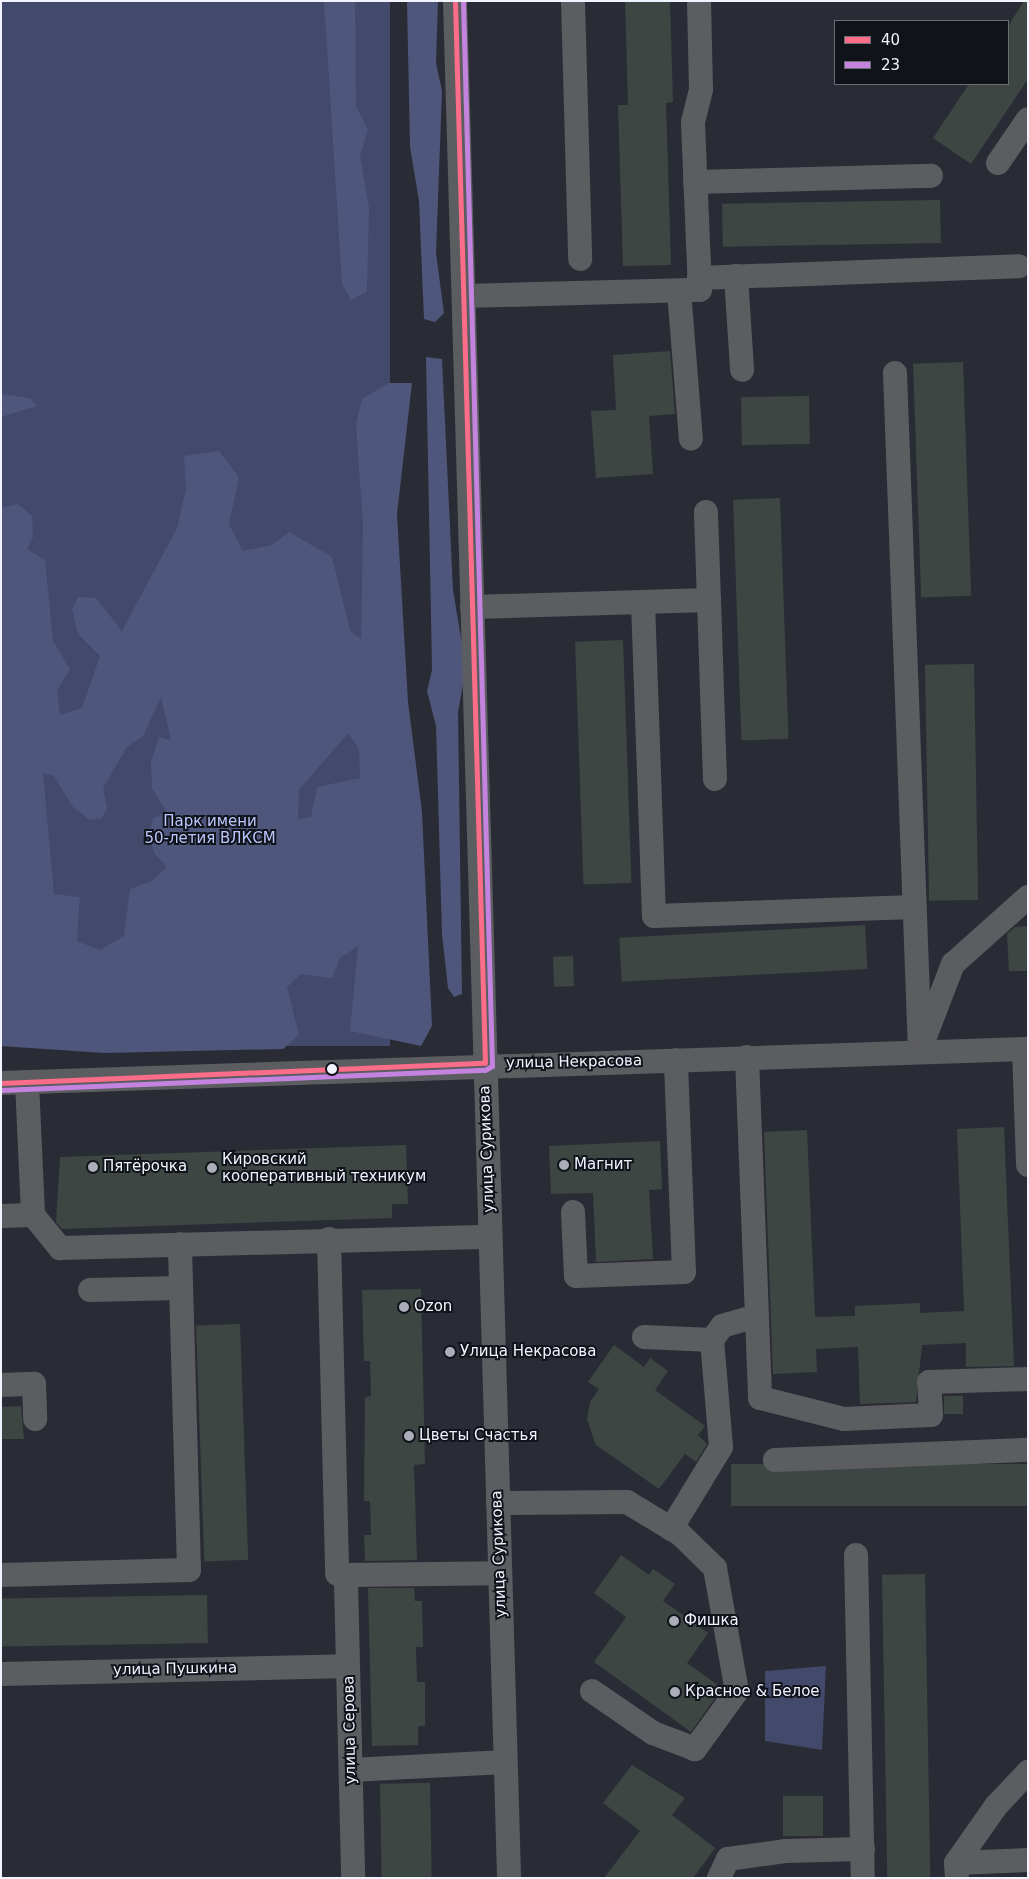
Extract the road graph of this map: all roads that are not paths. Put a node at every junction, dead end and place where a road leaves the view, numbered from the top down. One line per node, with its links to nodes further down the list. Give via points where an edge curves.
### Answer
1 (455, 1): 13 (street, улица Сурикова)
2 (573, 1): 8 (street)
3 (699, 1): 7 (street, via 701,89 693,122)
4 (1028, 118): 5 (street)
5 (998, 163)
6 (931, 176): 7 (street)
7 (695, 182): 11 (street)
8 (580, 259)
9 (1019, 266): 10 (street)
10 (736, 276): 11 (street); 14 (street)
11 (699, 278): 12 (street, via 700,290)
12 (679, 291): 13 (street); 16 (street)
13 (465, 296): 20 (street, улица Сурикова)
14 (742, 370)
15 (895, 373): 23 (street)
16 (691, 440)
17 (706, 512): 18 (street)
18 (709, 600): 19 (street); 21 (street)
19 (642, 602): 20 (street); 23 (street, via 654,916)
20 (472, 608): 28 (street, улица Сурикова)
21 (715, 779)
22 (1028, 897): 25 (street, via 953,964)
23 (914, 907): 25 (street)
24 (1026, 1049): 25 (street, улица Некрасова); 31 (street)
25 (920, 1051): 26 (street, улица Некрасова)
26 (748, 1057): 27 (street, улица Некрасова); 40 (street)
27 (676, 1060): 28 (street, улица Некрасова); 32 (street, via 684,1272 576,1276)
28 (485, 1063): 30 (street, улица Некрасова); 35 (street, улица Сурикова)
29 (1, 1082): 30 (street, улица Некрасова)
30 (27, 1082): 33 (street)
31 (1028, 1165)
32 (573, 1212)
33 (33, 1215): 34 (street); 37 (street, via 60,1248)
34 (1, 1216)
35 (490, 1237): 36 (street); 48 (street, улица Сурикова)
36 (330, 1239): 37 (street); 53 (street, улица Серова)
37 (180, 1244): 38 (street)
38 (181, 1288): 39 (street); 52 (street, via 189,1570)
39 (90, 1290)
40 (757, 1316): 42 (street, via 722,1326); 43 (street, via 760,1398 844,1419 931,1415 930,1382)
41 (644, 1337): 42 (street)
42 (712, 1340): 49 (street, via 721,1447)
43 (1028, 1379)
44 (1, 1385): 45 (street, via 34,1384)
45 (35, 1419)
46 (1028, 1450): 47 (street)
47 (775, 1460)
48 (498, 1503): 49 (street, via 627,1502); 51 (street, улица Сурикова)
49 (672, 1529): 56 (street, via 715,1568 737,1691 695,1749 653,1733)
50 (856, 1555): 60 (street)
51 (500, 1573): 53 (street); 57 (street, улица Сурикова)
52 (1, 1575)
53 (344, 1577): 54 (street, улица Серова)
54 (348, 1666): 55 (street, улица Пушкина); 58 (street, улица Серова)
55 (1, 1674)
56 (592, 1691)
57 (505, 1762): 58 (street); 64 (street, улица Сурикова)
58 (351, 1770): 63 (street, улица Серова)
59 (1028, 1772): 62 (street, via 996,1806)
60 (863, 1849): 65 (street, via 786,1850 728,1859); 66 (street)
61 (1028, 1860): 62 (street)
62 (957, 1870)
63 (353, 1878)
64 (509, 1878)
65 (719, 1878)
66 (863, 1878)

